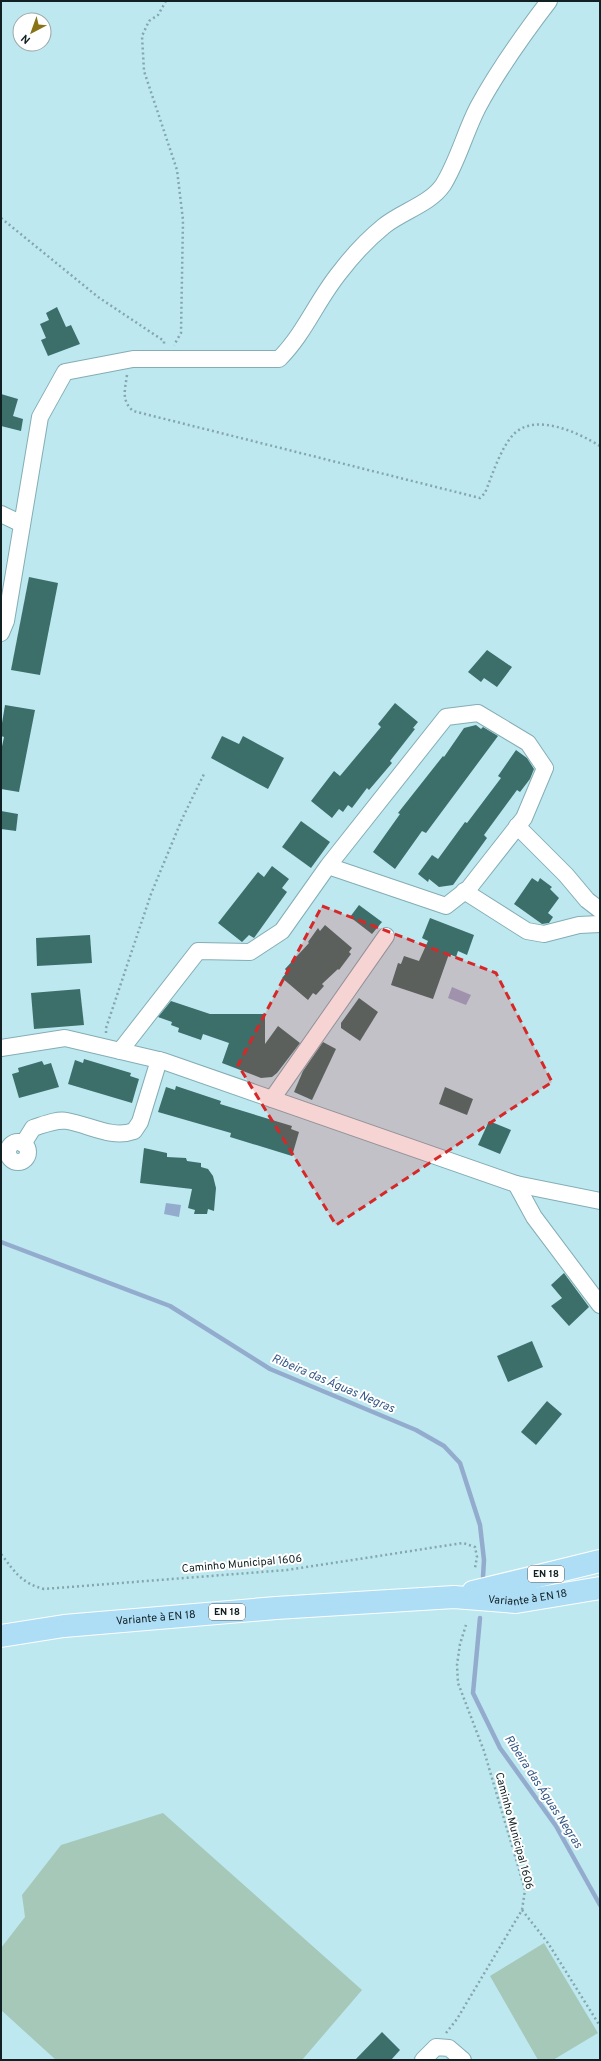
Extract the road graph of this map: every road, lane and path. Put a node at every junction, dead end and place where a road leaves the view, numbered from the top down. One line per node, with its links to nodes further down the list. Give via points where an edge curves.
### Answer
1 (166, 1): 4 (path, via 158,15 149,21 142,36 144,71 177,170 183,220 181,333)
2 (548, 1): 4 (street, via 495,77 443,185 429,200 384,226 366,242 339,272 293,345 280,359)
3 (1, 218): 4 (path, via 98,297 164,341)
4 (166, 359): 5 (street)
5 (129, 360): 6 (path, via 124,397 126,404 133,411 480,498 485,493 505,447 515,433 528,426 542,424 567,431); 8 (street, via 65,372 40,417)
6 (600, 446)
7 (1, 514): 8 (street)
8 (22, 524): 9 (street, via 6,621)
9 (1, 632)
10 (204, 774): 18 (path, via 151,894 106,1028)
11 (517, 826): 12 (street, via 524,818 545,768 528,742 478,713 446,717); 13 (street); 14 (street, via 587,900)
12 (328, 866): 13 (street, via 446,906); 18 (street, via 282,931 250,952 198,951)
13 (464, 891): 15 (street, via 527,931 544,934 579,925)
14 (600, 910)
15 (600, 924)
16 (386, 936): 20 (street)
17 (1, 1048): 18 (street, via 65,1038)
18 (113, 1049): 19 (street)
19 (159, 1060): 20 (street); 21 (street, via 140,1122 134,1131 123,1135 66,1121 33,1128)
20 (272, 1099): 22 (street)
21 (23, 1144)
22 (516, 1184): 23 (street); 24 (street, via 534,1217)
23 (600, 1201)
24 (600, 1305)
25 (1, 1554): 27 (path, Caminho Municipal 1606, via 24,1581 44,1589 287,1570 463,1543 475,1547)
26 (600, 1561): 29 (main road, Variante à EN 18 / EN 18)
27 (475, 1568)
28 (600, 1588): 29 (main road, Variante à EN 18 / EN 18, via 516,1602)
29 (454, 1597): 31 (main road, Variante à EN 18 / EN 18, via 276,1608 64,1626)
30 (466, 1625): 32 (path, Caminho Municipal 1606, via 457,1665 458,1683 484,1751 524,1890)
31 (1, 1636)
32 (522, 1910): 33 (path, via 548,1943); 34 (path, Caminho Municipal 1606, via 457,2018)
33 (600, 2026)
34 (436, 2047): 35 (street); 36 (street, via 449,2048)
35 (423, 2060)
36 (463, 2060)

